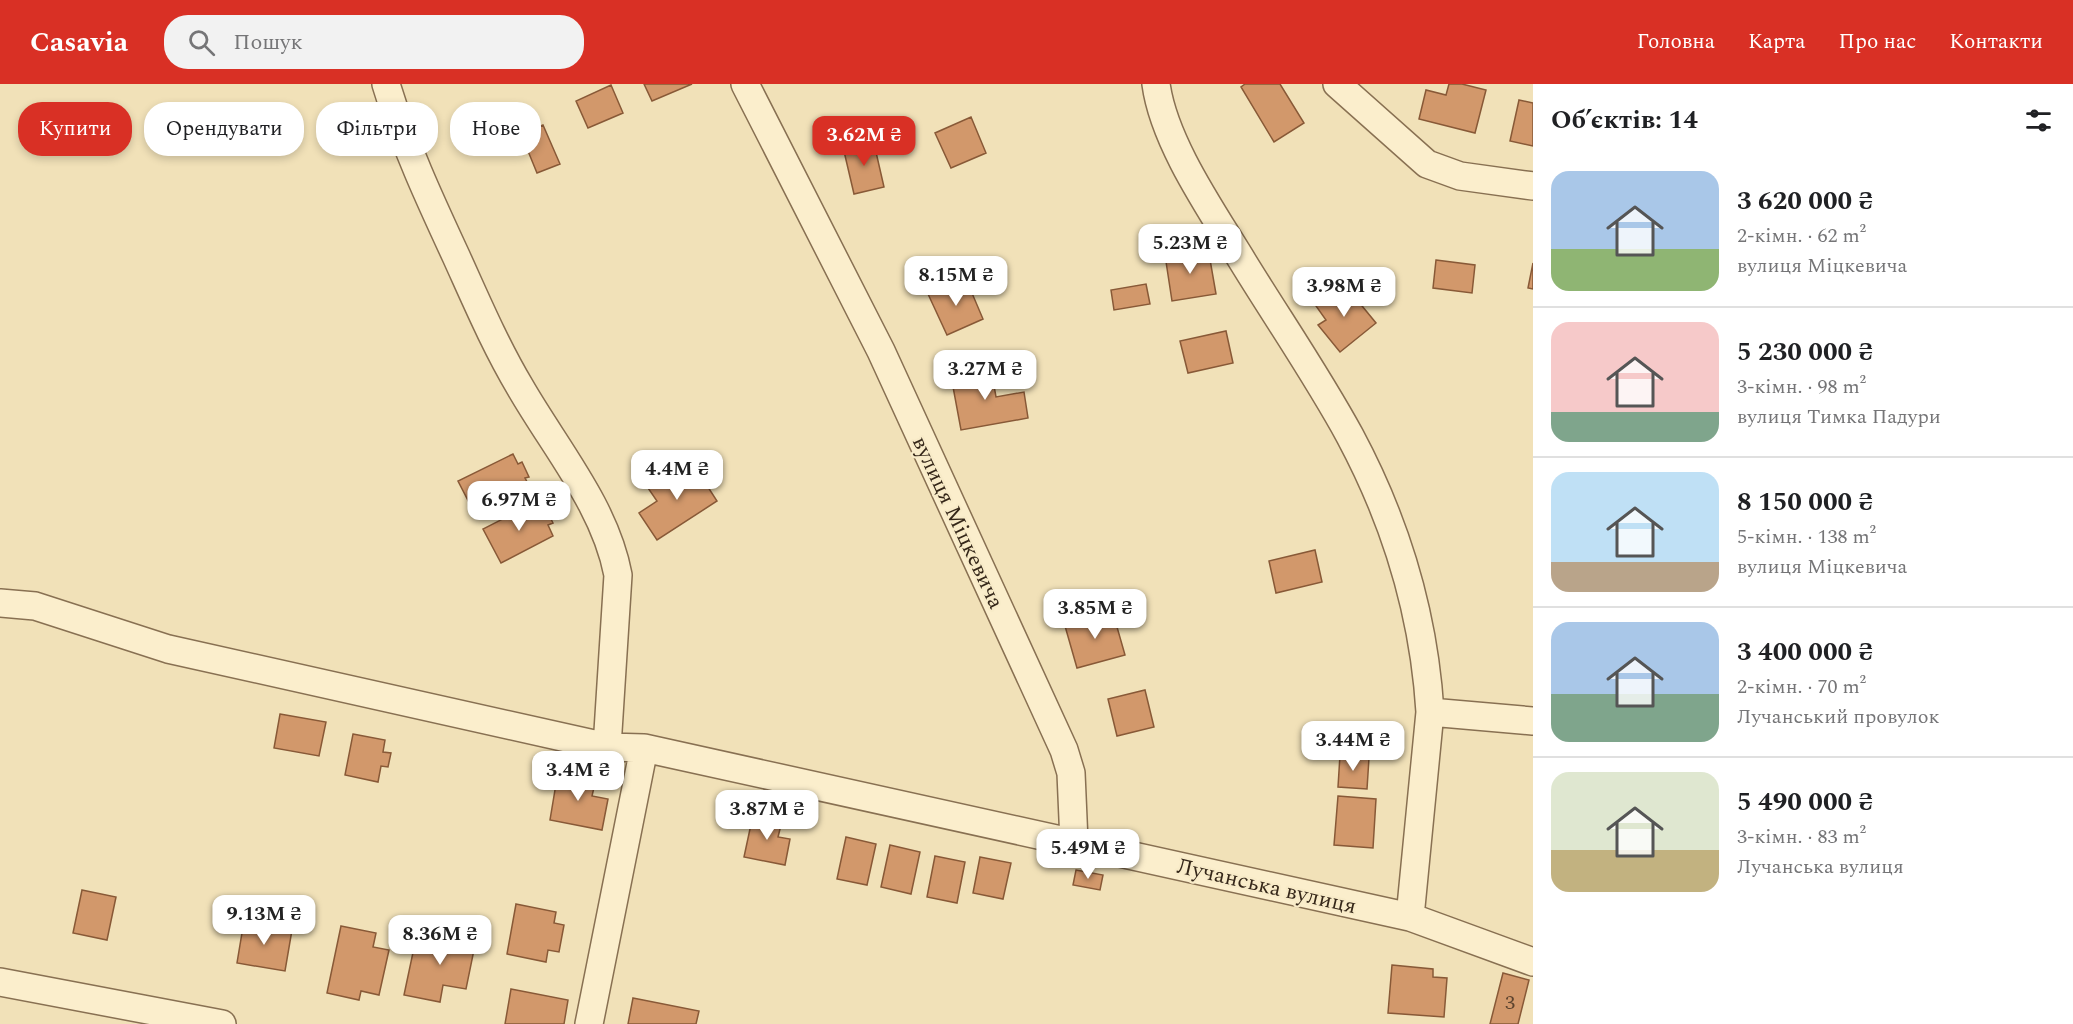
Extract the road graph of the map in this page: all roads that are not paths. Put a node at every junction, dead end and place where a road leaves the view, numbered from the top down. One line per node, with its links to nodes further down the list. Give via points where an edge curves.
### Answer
1 (386, 84): 9 (street, via 420,178 497,345 589,499 614,553 618,575)
2 (745, 84): 11 (street, вулиця Міцкевича, via 881,351 1064,750 1071,772)
3 (1156, 84): 7 (street, via 1162,116 1195,182 1350,436 1385,510 1419,620)
4 (1337, 84): 5 (street, via 1427,164 1460,176)
5 (1533, 186)
6 (0, 603): 9 (street, Лучанська вулиця, via 34,606 168,649)
7 (1430, 712): 8 (street); 12 (street)
8 (1533, 721)
9 (607, 747): 10 (street, Лучанська вулиця)
10 (644, 748): 11 (street, Лучанська вулиця); 16 (street)
11 (1074, 842): 12 (street, Лучанська вулиця)
12 (1410, 917): 13 (street, Лучанська вулиця)
13 (1533, 962)
14 (0, 981): 15 (street)
15 (222, 1024)
16 (589, 1024)

